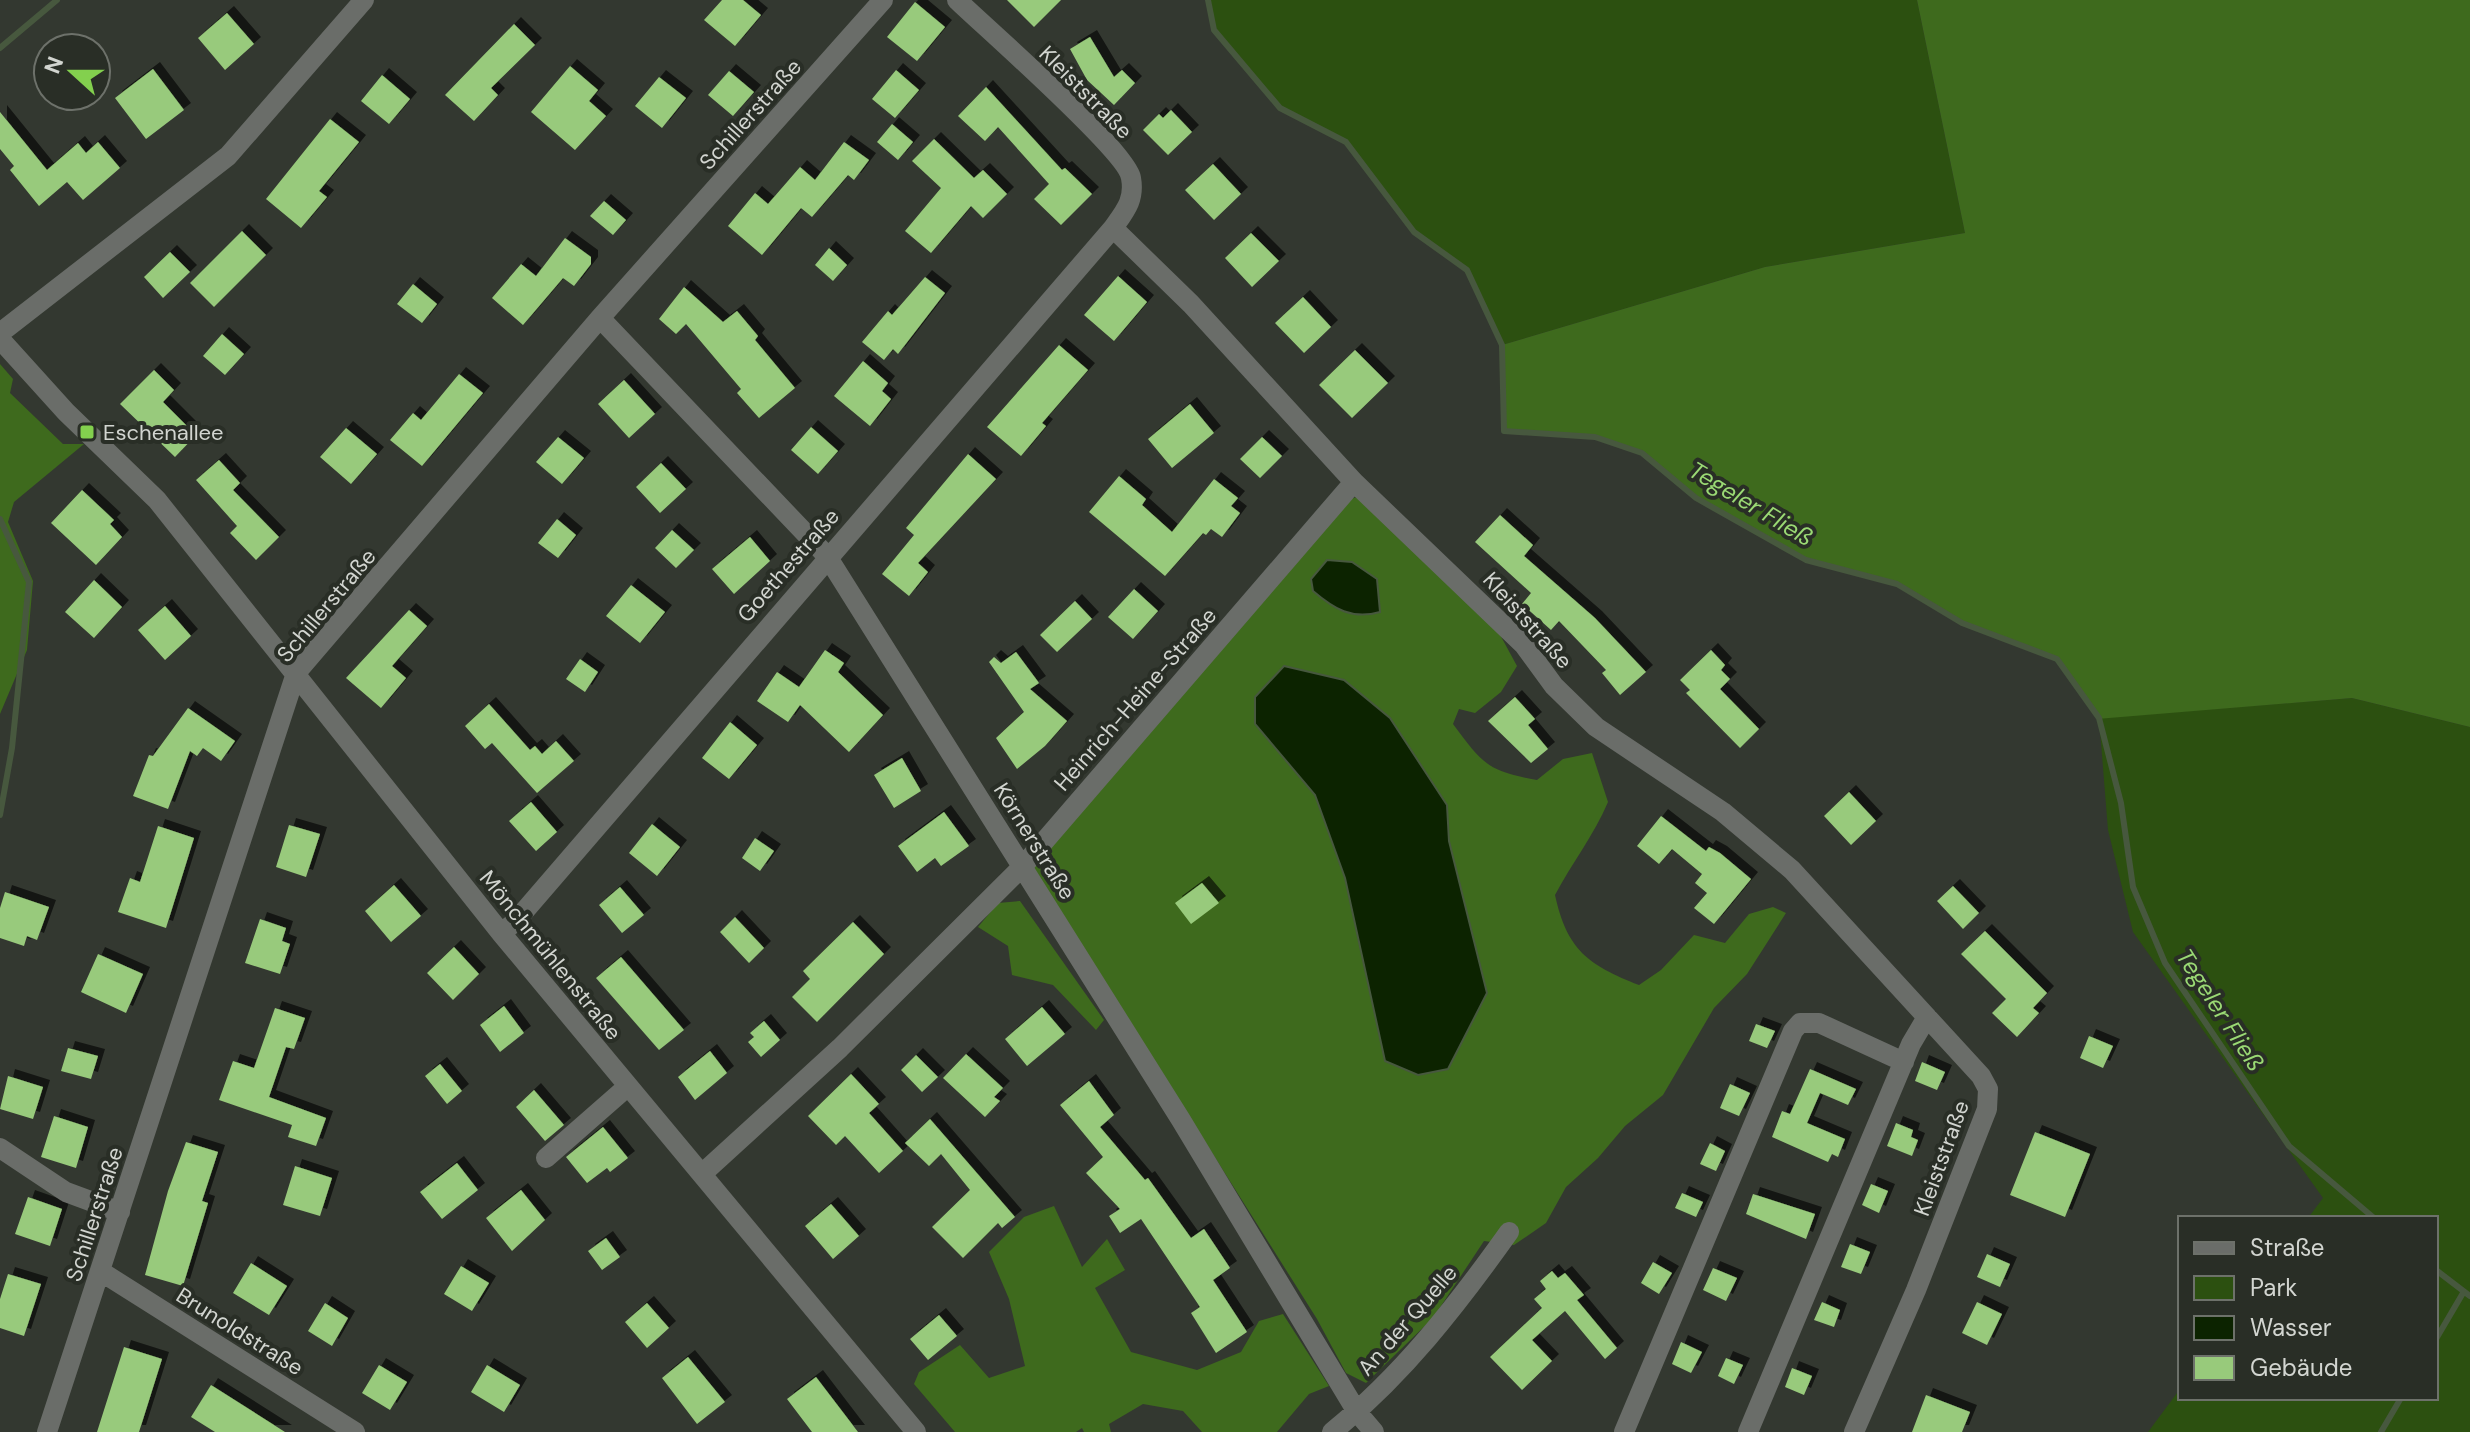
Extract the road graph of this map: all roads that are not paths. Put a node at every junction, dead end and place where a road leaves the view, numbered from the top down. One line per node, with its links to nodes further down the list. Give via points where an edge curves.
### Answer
1 (364, 0): 6 (street, via 228,156)
2 (883, 0): 5 (street, Schillerstraße)
3 (957, 0): 4 (street, Kleiststraße, via 1106,143 1131,174 1132,202)
4 (1113, 228): 8 (street, Kleiststraße, via 1191,304); 9 (street, Goethestraße)
5 (600, 318): 9 (street, Körnerstraße); 10 (street, Schillerstraße)
6 (0, 333)
7 (0, 339): 10 (street, Mönchmühlenstraße, via 157,500)
8 (1354, 482): 11 (street, Heinrich-Heine-Straße); 13 (street, Kleiststraße, via 1490,609 1596,727 1723,812 1792,870)
9 (827, 556): 11 (street, Körnerstraße); 12 (street, Goethestraße)
10 (296, 673): 12 (street, Mönchmühlenstraße); 19 (street, Schillerstraße)
11 (1023, 866): 18 (street, Heinrich-Heine-Straße, via 840,1048); 22 (street, Körnerstraße)
12 (501, 933): 15 (street, Mönchmühlenstraße)
13 (1927, 1017): 14 (street); 30 (street, Kleiststraße, via 1988,1089 1987,1109)
14 (1904, 1062): 28 (street, via 1819,1023 1800,1023 1793,1031); 29 (street)
15 (627, 1087): 17 (street); 18 (street, Mönchmühlenstraße)
16 (0, 1148): 19 (street, via 66,1192)
17 (546, 1158)
18 (703, 1173): 25 (street, Mönchmühlenstraße)
19 (120, 1212): 21 (street, Schillerstraße)
20 (1509, 1232): 22 (street, An der Quelle, via 1455,1307)
21 (100, 1271): 23 (street, Schillerstraße); 24 (street, Brunoldstraße)
22 (1357, 1412): 26 (street, An der Quelle); 27 (street, Körnerstraße)
23 (47, 1432)
24 (355, 1432)
25 (916, 1432)
26 (1332, 1432)
27 (1374, 1432)
28 (1624, 1432)
29 (1748, 1432)
30 (1854, 1432)

